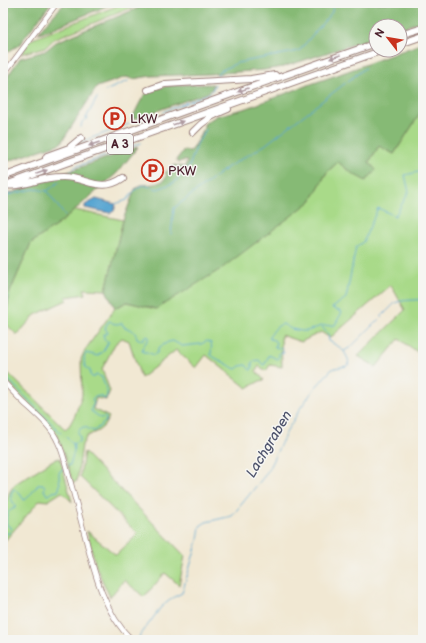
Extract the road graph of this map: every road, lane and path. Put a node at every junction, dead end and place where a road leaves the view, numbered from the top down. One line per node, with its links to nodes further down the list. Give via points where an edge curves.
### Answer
1 (57, 3): 8 (street)
2 (423, 28): 3 (highway)
3 (408, 33)
4 (423, 36): 5 (highway)
5 (408, 41)
6 (368, 46): 9 (highway, A 3, one-way to 9)
7 (368, 55): 11 (highway, A 3)
8 (3, 75)
9 (279, 77): 10 (highway, via 275,75 251,80 165,84); 14 (highway, A 3, one-way to 14)
10 (148, 90)
11 (235, 102): 12 (highway, via 230,108 204,121); 17 (highway, A 3, one-way to 11)
12 (193, 132)
13 (81, 138): 14 (highway, via 69,148 47,156)
14 (43, 162): 15 (highway, A 3)
15 (3, 177)
16 (122, 178): 17 (highway, via 108,185 60,177 14,187)
17 (4, 186)
18 (3, 381): 19 (street, via 56,437 98,580 116,620)
19 (132, 640)

